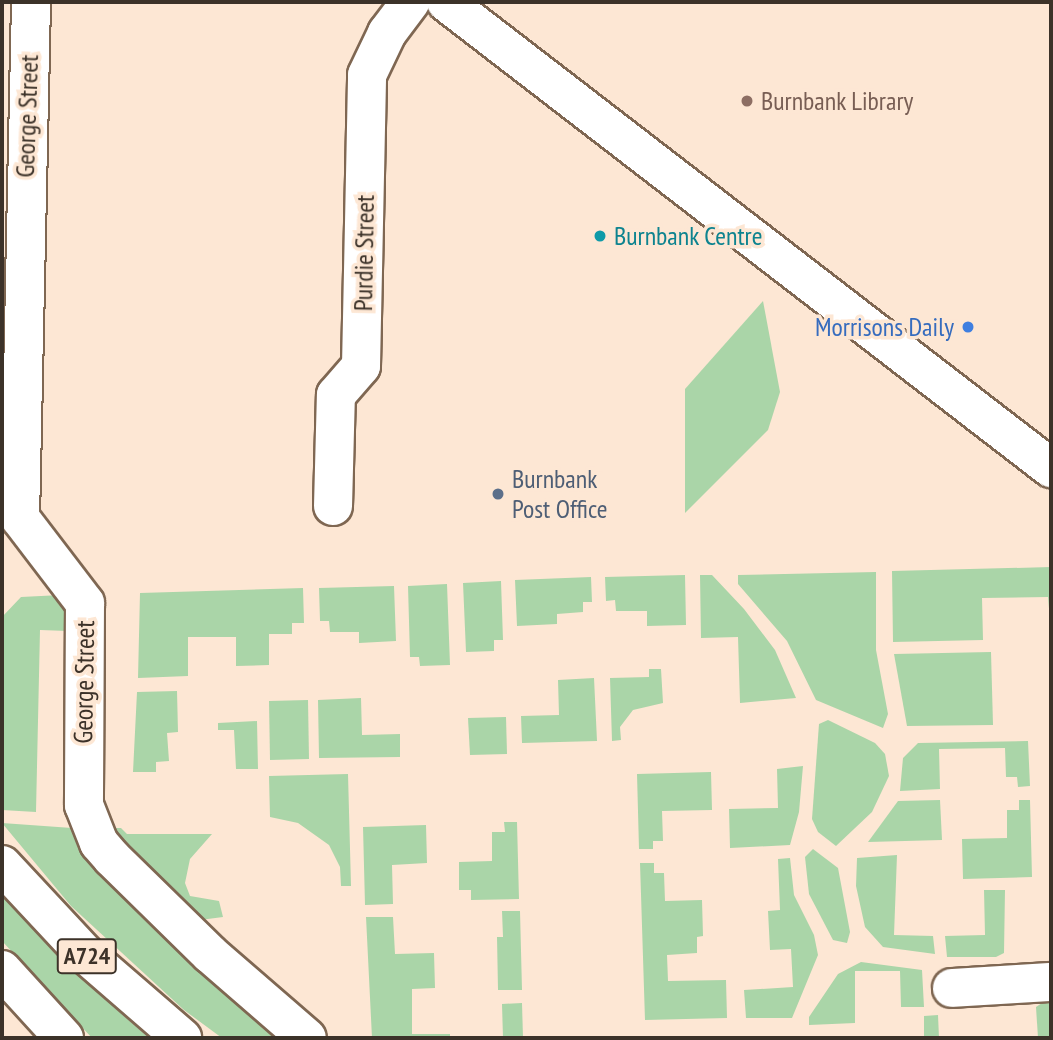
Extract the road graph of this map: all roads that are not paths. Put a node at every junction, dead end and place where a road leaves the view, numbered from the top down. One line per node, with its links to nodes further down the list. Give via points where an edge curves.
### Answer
1 (31, 2): 4 (street, George Street)
2 (410, 2): 6 (street, Purdie Street, via 387,33 367,75 361,366 336,394)
3 (446, 2): 5 (street)
4 (12, 234): 13 (street, George Street, via 20,518 85,603 82,785 89,822 99,843 139,885)
5 (1051, 468)
6 (333, 506)
7 (2, 865): 12 (street, A724, via 84,953)
8 (2, 970): 11 (street, A724)
9 (1051, 982): 10 (street)
10 (952, 988)
11 (64, 1038)
12 (182, 1038)
13 (307, 1038)

